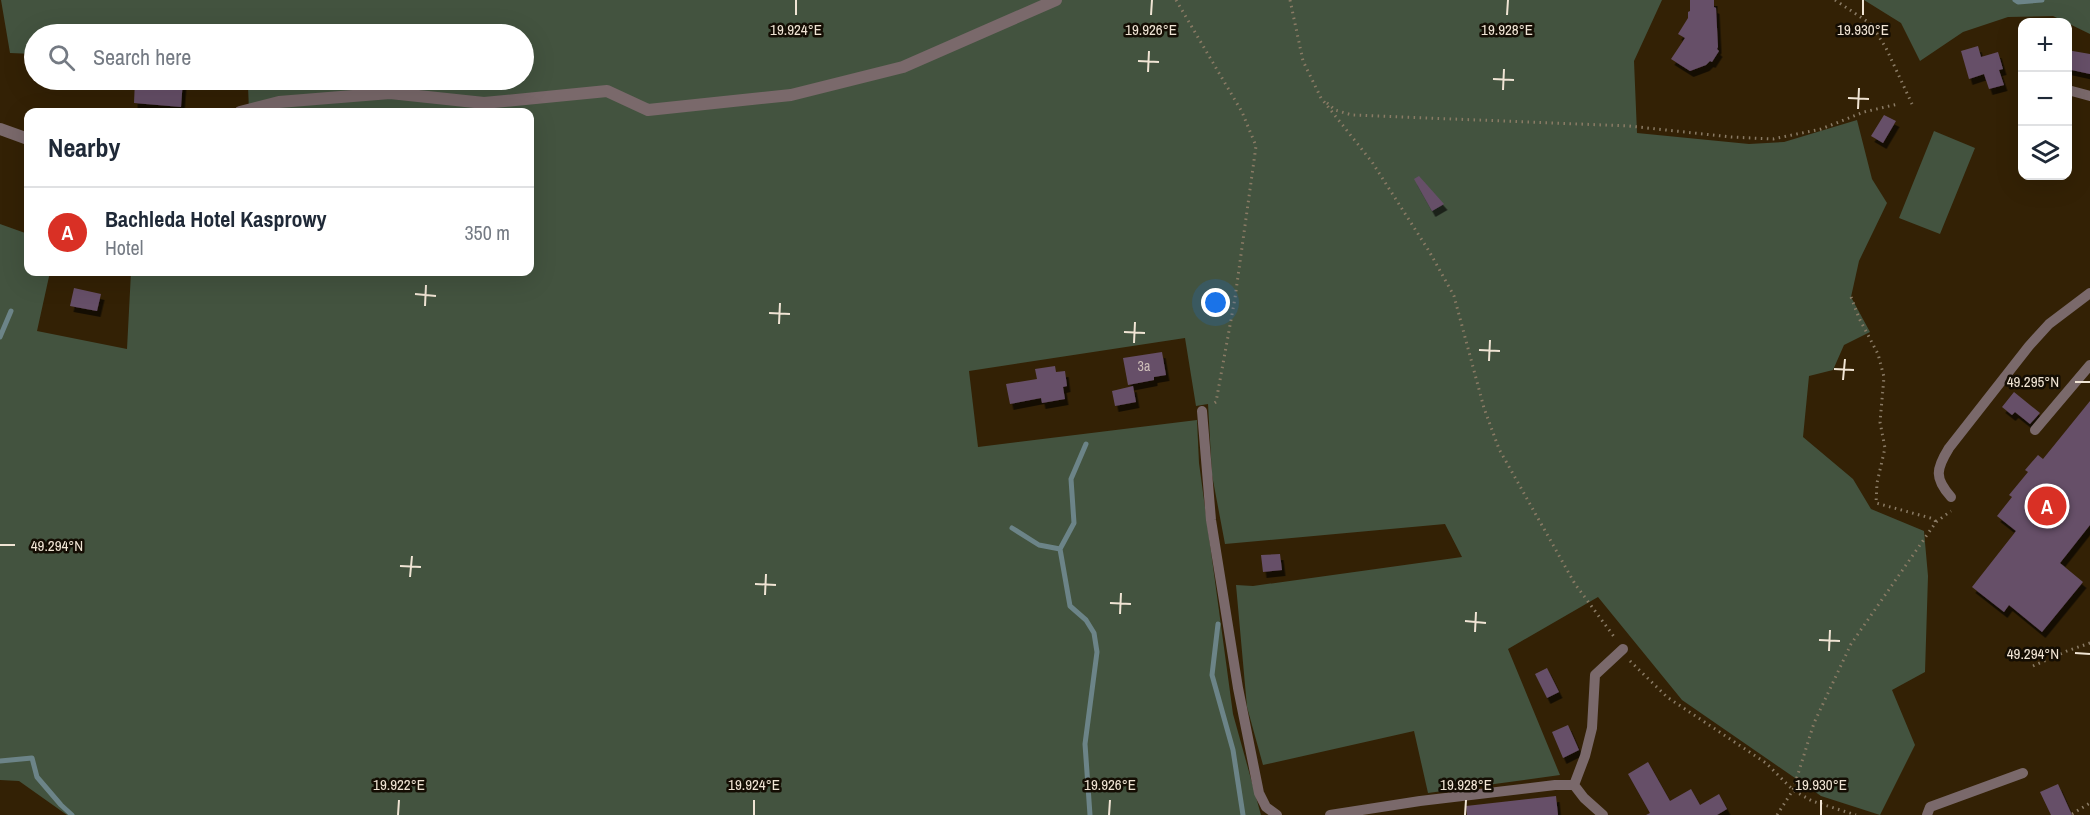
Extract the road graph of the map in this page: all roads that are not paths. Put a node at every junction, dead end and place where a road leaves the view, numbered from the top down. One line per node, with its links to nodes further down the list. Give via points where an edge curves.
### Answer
1 (1056, 0): 4 (street, via 903,68 791,95 648,110 607,91 484,103 390,93 279,102)
2 (2072, 91): 3 (lane)
3 (2090, 96)
4 (256, 108)
5 (0, 129): 6 (street)
6 (24, 138)
7 (2090, 293): 11 (lane, via 2049,324 1949,448 1938,471 1940,482)
8 (2090, 365): 10 (lane)
9 (1202, 411): 15 (lane, via 1211,519 1238,688 1259,793 1266,807)
10 (2035, 430)
11 (1951, 497)
12 (1623, 649): 14 (lane, via 1595,675 1592,728)
13 (2023, 773): 18 (lane, via 1930,807)
14 (1575, 785): 16 (lane); 17 (lane)
15 (1277, 815)
16 (1330, 815)
17 (1603, 815)
18 (1927, 815)

